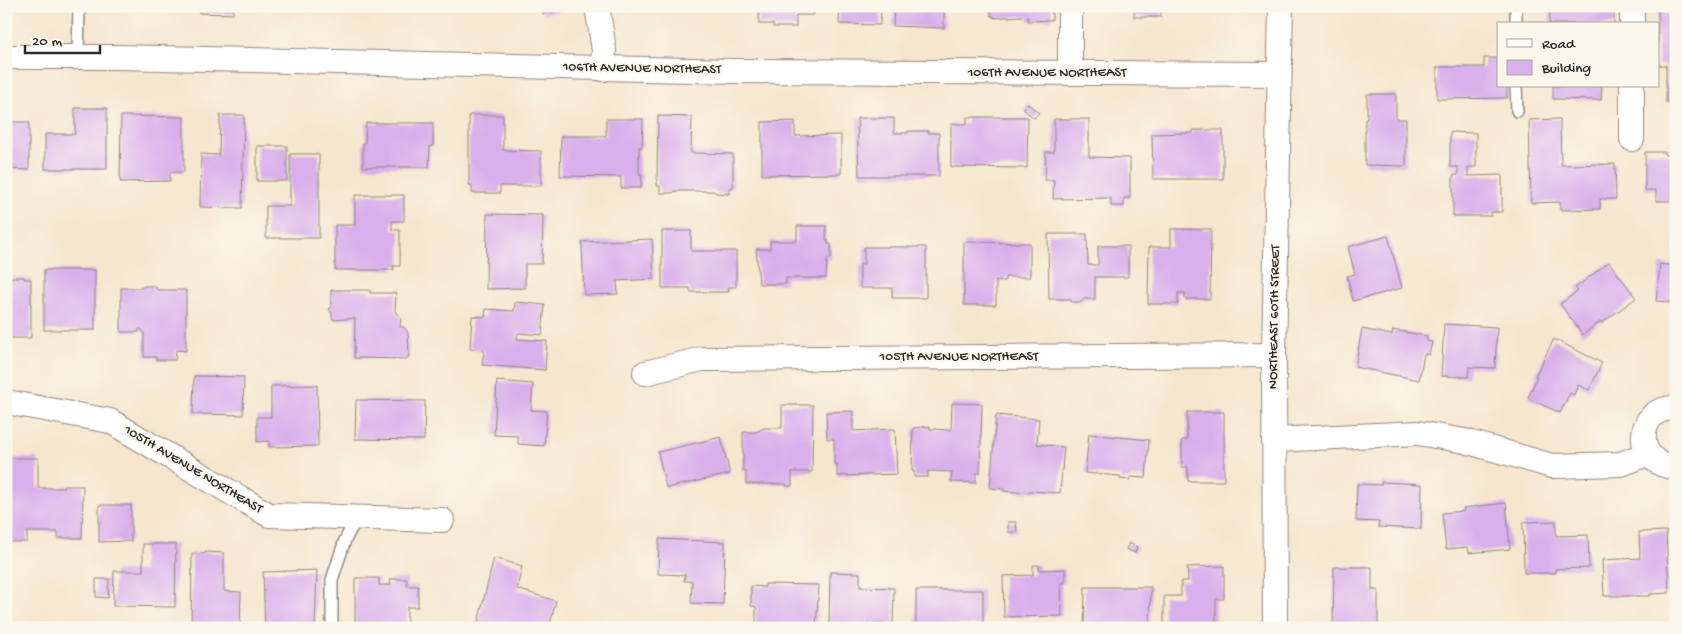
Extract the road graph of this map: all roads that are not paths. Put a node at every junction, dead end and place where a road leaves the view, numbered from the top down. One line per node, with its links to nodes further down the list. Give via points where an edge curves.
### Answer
1 (78, 6): 9 (lane)
2 (597, 6): 11 (street, via 604,50)
3 (1070, 6): 12 (street)
4 (1281, 6): 13 (street, NORTHEAST 60TH STREET)
5 (1516, 6): 7 (lane)
6 (1632, 6): 8 (street)
7 (1516, 22)
8 (1632, 22)
9 (78, 57): 10 (street, 106TH AVENUE NORTHEAST); 11 (street, 106TH AVENUE NORTHEAST)
10 (6, 58)
11 (603, 69): 12 (street, 106TH AVENUE NORTHEAST)
12 (1070, 73): 13 (street, 106TH AVENUE NORTHEAST)
13 (1279, 74): 18 (street, NORTHEAST 60TH STREET)
14 (1516, 88): 16 (lane)
15 (1632, 88): 17 (street)
16 (1516, 112)
17 (1632, 140)
18 (1274, 355): 19 (street, 105TH AVENUE NORTHEAST, via 702,360); 22 (street, NORTHEAST 60TH STREET)
19 (645, 373)
20 (6, 402): 25 (street, 105TH AVENUE NORTHEAST, via 110,421 269,515)
21 (1676, 408): 23 (street, via 1657,412 1648,420 1643,443)
22 (1274, 440): 23 (street, via 1418,433 1465,441 1552,466 1621,464); 28 (street, NORTHEAST 60TH STREET)
23 (1647, 454): 24 (street, via 1666,467)
24 (1676, 467)
25 (357, 518): 26 (street, 105TH AVENUE NORTHEAST); 27 (lane, via 345,540 332,580)
26 (442, 520)
27 (332, 628)
28 (1276, 628)

